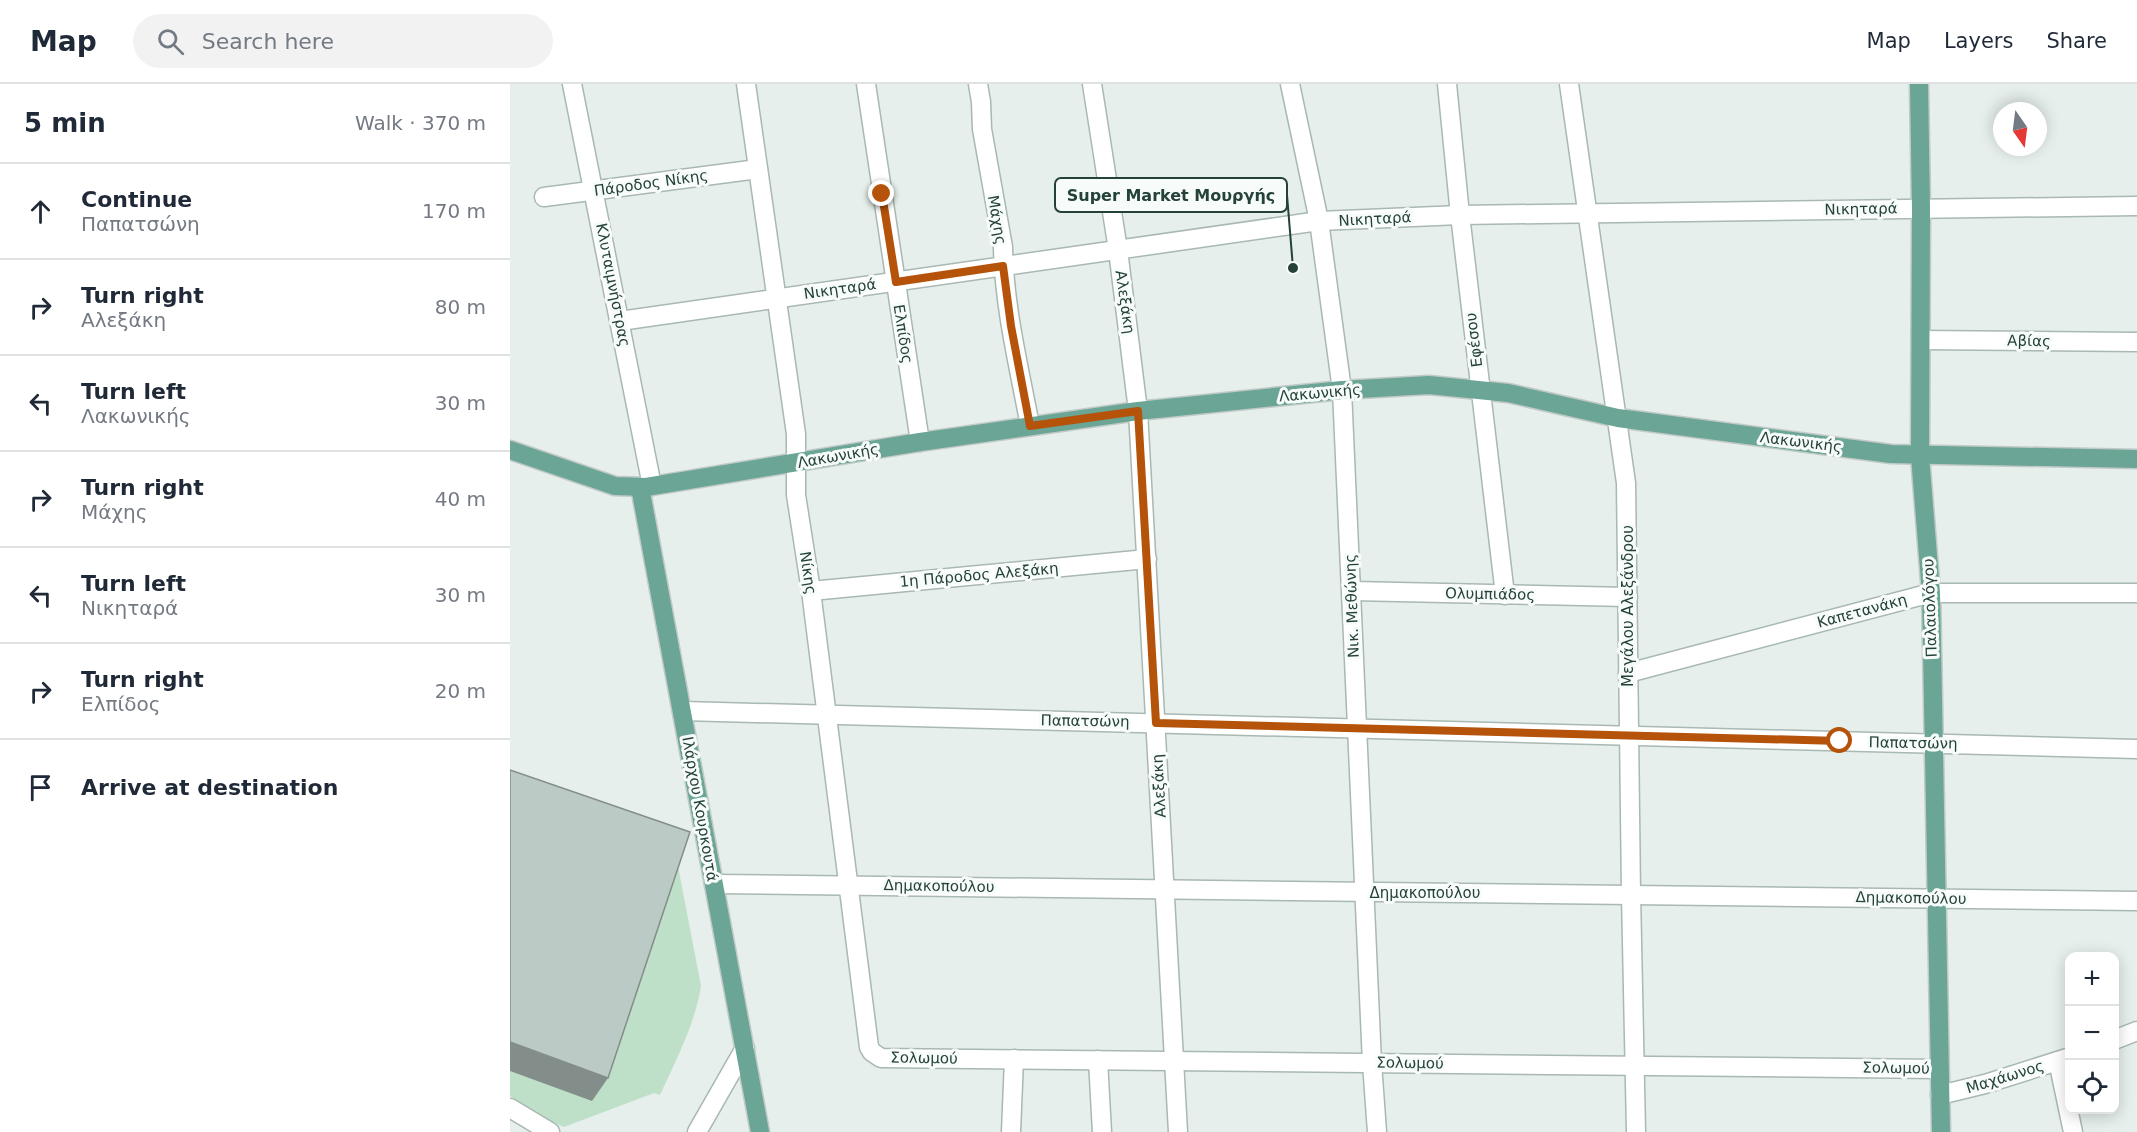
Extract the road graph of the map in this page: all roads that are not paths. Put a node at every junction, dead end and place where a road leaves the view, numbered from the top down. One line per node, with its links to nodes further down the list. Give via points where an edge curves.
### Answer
1 (572, 84): 11 (street, Κλυταιμνήστρας)
2 (747, 84): 10 (street, Νίκης)
3 (866, 84): 20 (street, Ελπίδος)
4 (978, 84): 19 (street, Μάχης)
5 (1092, 84): 18 (street, Αλεξάκη)
6 (1290, 84): 17 (street, Νικ. Μεθώνης)
7 (1447, 84): 16 (street, Εφέσου)
8 (1569, 84): 15 (street, Μεγάλου Αλεξάνδρου)
9 (1919, 84): 14 (main road, Παλαιολόγου)
10 (758, 169): 11 (street, Πάροδος Νίκης); 21 (street, Νίκης)
11 (594, 190): 12 (street, Πάροδος Νίκης); 22 (street, Κλυταιμνήστρας)
12 (544, 197)
13 (2137, 206): 14 (street, Νικηταρά)
14 (1921, 208): 15 (street, Νικηταρά); 23 (main road, Παλαιολόγου)
15 (1588, 214): 16 (street, Νικηταρά); 28 (street, Μεγάλου Αλεξάνδρου)
16 (1460, 215): 17 (street, Νικηταρά); 25 (street, Εφέσου)
17 (1319, 221): 18 (street, Νικηταρά); 26 (street, Νικ. Μεθώνης)
18 (1118, 250): 19 (street, Νικηταρά); 27 (street, Αλεξάκη)
19 (1003, 266): 20 (street, Νικηταρά); 29 (street, Μάχης)
20 (896, 282): 21 (street, Νικηταρά); 30 (street, Ελπίδος)
21 (777, 298): 22 (street, Νικηταρά); 34 (street, Νίκης, via 796,434)
22 (620, 321): 35 (street, Κλυταιμνήστρας)
23 (1921, 340): 24 (street, Αβίας); 32 (main road, Παλαιολόγου)
24 (2137, 342)
25 (1480, 389): 26 (main road, Λακωνικής, via 1429,385); 28 (main road, Λακωνικής); 41 (street, Εφέσου)
26 (1342, 390): 27 (main road, Λακωνικής); 38 (street, Νικ. Μεθώνης)
27 (1138, 411): 29 (main road, Λακωνικής); 36 (street, Αλεξάκη)
28 (1618, 418): 32 (main road, Λακωνικής); 42 (street, Μεγάλου Αλεξάνδρου, via 1626,483)
29 (1030, 426): 30 (main road, Λακωνικής)
30 (920, 442): 34 (main road, Λακωνικής)
31 (510, 450): 35 (main road, Λακωνικής, via 615,486)
32 (1920, 456): 33 (main road, Λακωνικής); 39 (main road, Παλαιολόγου)
33 (2137, 459)
34 (795, 463): 35 (main road, Λακωνικής); 37 (street, Νίκης)
35 (646, 486): 44 (main road, Ιλάρχου Κουρκουτά)
36 (1147, 559): 37 (street, 1η Πάροδος Αλεξάκη); 46 (street, Αλεξάκη)
37 (811, 591): 45 (street, Νίκης)
38 (1352, 591): 41 (street, Ολυμπιάδος); 47 (street, Νικ. Μεθώνης)
39 (1931, 593): 40 (street, Καπετανάκη); 43 (street, Καπετανάκη); 49 (main road, Παλαιολόγου)
40 (2137, 593)
41 (1505, 595): 42 (street, Ολυμπιάδος)
42 (1628, 597): 43 (street, Μεγάλου Αλεξάνδρου)
43 (1628, 673): 48 (street, Μεγάλου Αλεξάνδρου)
44 (682, 711): 45 (street, Παπατσώνη); 52 (main road, Ιλάρχου Κουρκουτά)
45 (825, 715): 46 (street, Παπατσώνη); 54 (street, Νίκης)
46 (1156, 723): 47 (street, Παπατσώνη); 55 (street, Αλεξάκη)
47 (1357, 728): 48 (street, Παπατσώνη); 56 (street, Νικ. Μεθώνης)
48 (1629, 735): 49 (street, Παπατσώνη); 57 (street, Μεγάλου Αλεξάνδρου)
49 (1934, 743): 50 (street, Παπατσώνη); 58 (main road, Παλαιολόγου)
50 (2137, 748)
51 (684, 838): 52 (street)
52 (705, 839): 53 (main road, Ιλάρχου Κουρκουτά)
53 (714, 884): 54 (street, Δημακοπούλου); 62 (main road, Ιλάρχου Κουρκουτά)
54 (848, 885): 55 (street, Δημακοπούλου); 63 (street, Νίκης, via 869,1047)
55 (1164, 888): 56 (street, Δημακοπούλου); 67 (street, Αλεξάκη)
56 (1365, 893): 57 (street, Δημακοπούλου); 68 (street, Νικ. Μεθώνης)
57 (1631, 894): 58 (street, Δημακοπούλου); 69 (street, Μεγάλου Αλεξάνδρου)
58 (1936, 898): 59 (street, Δημακοπούλου); 70 (main road, Παλαιολόγου)
59 (2137, 900)
60 (2137, 1031): 61 (street)
61 (2119, 1038)
62 (745, 1048): 74 (street); 75 (main road, Ιλάρχου Κουρκουτά)
63 (881, 1058): 64 (street, Σολωμού)
64 (1014, 1059): 66 (street, Σολωμού); 76 (street)
65 (2064, 1059): 71 (street, Μαχάωνος); 82 (street)
66 (1098, 1060): 67 (street, Σολωμού); 77 (street)
67 (1174, 1061): 68 (street, Σολωμού); 78 (street, Αλεξάκη)
68 (1372, 1063): 69 (street, Σολωμού); 79 (street, Νικ. Μεθώνης)
69 (1635, 1066): 70 (street, Σολωμού); 80 (street, Μεγάλου Αλεξάνδρου)
70 (1939, 1069): 71 (main road, Παλαιολόγου)
71 (1940, 1095): 81 (main road, Παλαιολόγου)
72 (510, 1108): 73 (street)
73 (550, 1132)
74 (697, 1132)
75 (760, 1132)
76 (1011, 1132)
77 (1101, 1132)
78 (1178, 1132)
79 (1377, 1132)
80 (1636, 1132)
81 (1941, 1132)
82 (2073, 1132)

